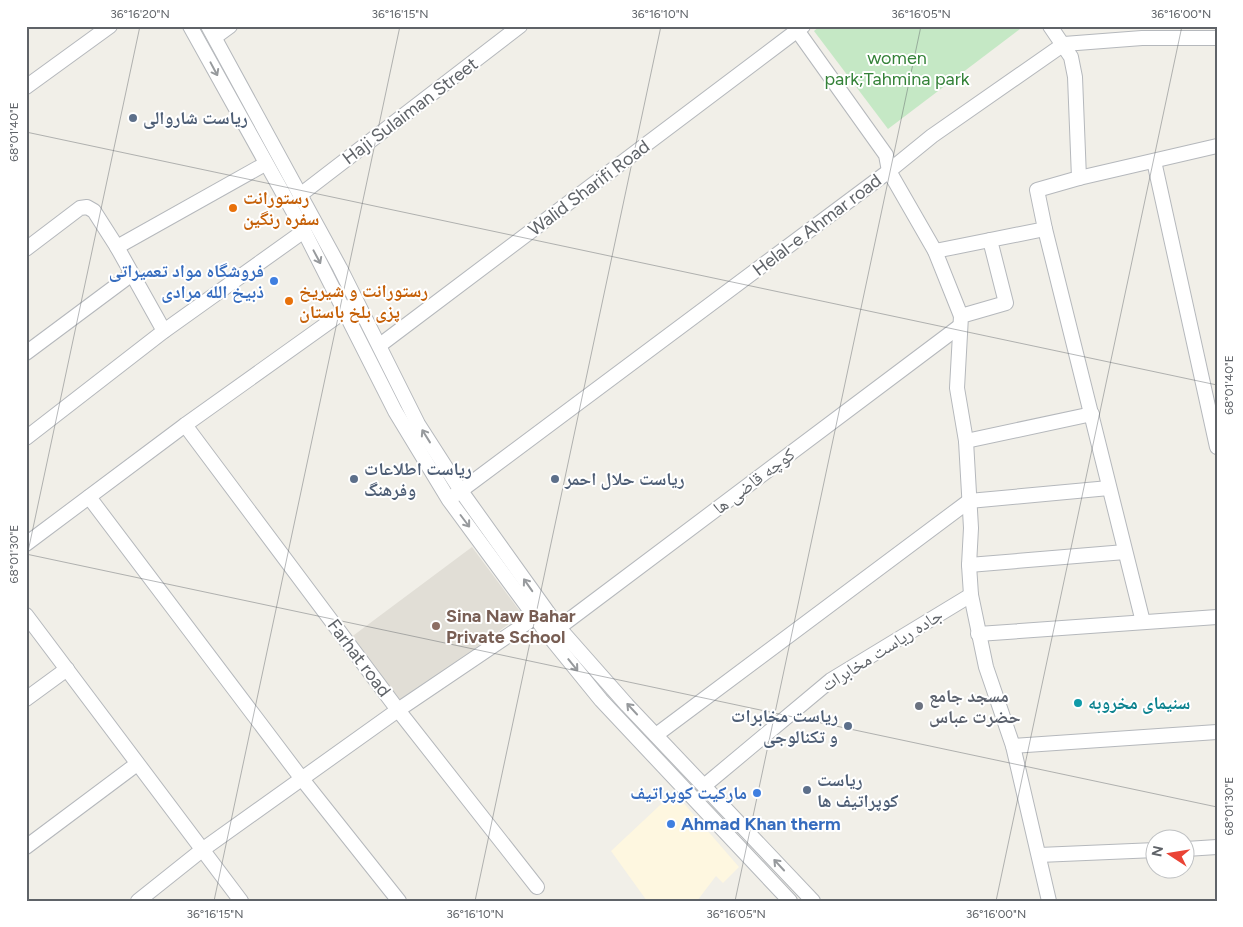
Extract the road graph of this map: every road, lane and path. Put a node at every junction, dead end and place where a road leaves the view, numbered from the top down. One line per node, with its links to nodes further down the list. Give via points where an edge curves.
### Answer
1 (110, 26): 10 (street)
2 (190, 26): 13 (street, one-way to 13)
3 (230, 26): 7 (street)
4 (520, 26): 16 (street, Haji Sulaiman Street)
5 (1050, 26): 9 (street)
6 (798, 28): 14 (street, via 886,155); 28 (street, Walid Sharifi Road)
7 (211, 32): 16 (street)
8 (1217, 38): 9 (street, via 1142,38)
9 (1064, 44): 14 (street, Helal-e Ahmar road, via 932,136); 15 (street, via 1072,57 1075,78)
10 (26, 87)
11 (1217, 146): 12 (street)
12 (1154, 161): 15 (street); 34 (street)
13 (264, 164): 18 (street); 20 (street)
14 (889, 171): 22 (street); 36 (street, Helal-e Ahmar road)
15 (1079, 178): 17 (street, via 1037,190)
16 (300, 195): 24 (street)
17 (1045, 230): 19 (street); 30 (street)
18 (304, 231): 25 (street, one-way to 25); 27 (street)
19 (990, 240): 22 (street); 26 (street, via 1006,303)
20 (117, 247): 21 (street, via 94,211 80,208); 23 (street)
21 (26, 249)
22 (935, 251): 26 (street)
23 (132, 274): 27 (street); 29 (street)
24 (358, 302): 25 (street); 28 (street)
25 (345, 310): 31 (street); 38 (street, via 395,411)
26 (960, 321): 33 (street, via 957,388); 48 (street, کوچه قاضی ها)
27 (164, 331): 32 (street)
28 (380, 346): 36 (street, one-way to 28, via 418,424)
29 (26, 352)
30 (1092, 414): 33 (street); 35 (street)
31 (185, 425): 37 (street); 52 (street, Farhat road)
32 (26, 438)
33 (966, 441): 39 (street)
34 (1217, 447)
35 (1109, 488): 39 (street); 41 (street)
36 (461, 491): 38 (street, Helal-e Ahmar road); 44 (street, one-way to 36)
37 (88, 497): 40 (street); 57 (street)
38 (449, 500): 44 (street, one-way to 44)
39 (969, 501): 42 (street); 54 (street)
40 (26, 544)
41 (1125, 552): 42 (street); 47 (street)
42 (969, 565): 43 (street)
43 (970, 595): 49 (street); 58 (street, جاده ریاست مخابرات, via 832,680)
44 (542, 614): 48 (street); 52 (street)
45 (26, 615): 50 (street)
46 (1217, 617): 47 (street)
47 (1143, 622): 49 (street)
48 (554, 632): 54 (street, one-way to 48); 69 (street, one-way to 69, via 601,700)
49 (978, 634): 55 (street)
50 (66, 669): 51 (street); 56 (street)
51 (26, 699)
52 (398, 710): 57 (street); 65 (street, Farhat road)
53 (1217, 732): 55 (street)
54 (656, 736): 58 (street)
55 (1013, 746): 64 (street)
56 (137, 764): 59 (street); 62 (street)
57 (302, 779): 62 (street); 68 (street)
58 (704, 786): 70 (street, one-way to 58)
59 (26, 846)
60 (1217, 847): 61 (street)
61 (1196, 848)
62 (202, 850): 66 (street); 67 (street)
63 (1146, 850): 64 (street)
64 (1039, 855): 71 (street)
65 (537, 887)
66 (138, 901)
67 (241, 901)
68 (399, 901)
69 (790, 901)
70 (813, 901)
71 (1049, 901)

